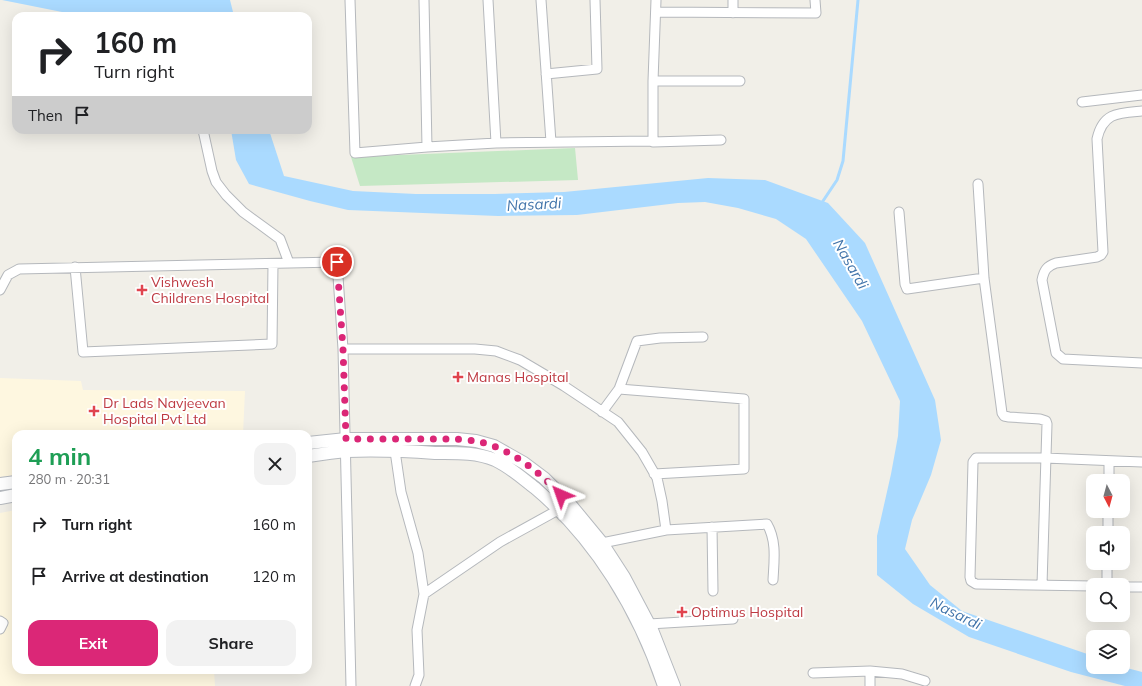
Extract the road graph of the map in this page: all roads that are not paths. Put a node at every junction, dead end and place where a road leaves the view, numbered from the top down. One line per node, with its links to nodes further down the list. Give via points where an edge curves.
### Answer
1 (350, 0): 22 (street, via 356,153)
2 (424, 0): 22 (street)
3 (488, 0): 21 (street)
4 (541, 0): 11 (street)
5 (595, 0): 11 (street, via 597,69)
6 (656, 0): 9 (street)
7 (733, 0): 10 (street)
8 (815, 0): 10 (street, via 816,14)
9 (656, 12): 10 (street); 12 (street)
10 (733, 13)
11 (546, 74): 19 (street)
12 (653, 81): 13 (street); 20 (street)
13 (740, 81)
14 (1142, 95): 15 (street)
15 (1082, 102)
16 (1142, 111): 32 (street, via 1114,114 1107,118 1099,131 1097,139 1104,252 1097,257 1050,265 1043,273 1042,280 1056,353 1059,356 1063,359)
17 (204, 134): 25 (street, via 216,182 243,212 280,239)
18 (721, 140): 20 (street)
19 (551, 142): 20 (street); 21 (street)
20 (653, 142)
21 (496, 143): 22 (street)
22 (427, 147)
23 (978, 184): 28 (street)
24 (899, 212): 28 (street, via 907,289)
25 (289, 263): 26 (street); 31 (street, via 337,262)
26 (273, 264): 27 (street); 27 (street, via 272,344 82,352)
27 (75, 267): 29 (street, via 19,269 8,275)
28 (984, 278): 39 (street, via 1002,413 1008,417 1046,421)
29 (0, 290)
30 (703, 337): 33 (street, via 637,341)
31 (343, 349): 34 (street, via 496,351 520,360); 36 (street)
32 (1142, 363)
33 (618, 389): 34 (street); 42 (street, via 744,399 744,469)
34 (602, 412): 42 (street, via 618,422 642,452)
35 (312, 443): 36 (main road)
36 (346, 445): 37 (main road); 38 (main road); 51 (main road, via 457,439 494,446 544,478 569,503); 66 (street)
37 (395, 451): 48 (main road, via 472,454 495,460 517,474); 58 (street, via 401,492 418,553)
38 (312, 455)
39 (1045, 458): 40 (street); 53 (street); 53 (street, via 976,458 973,462 972,486 971,581 976,584)
40 (1109, 460): 41 (street); 43 (street)
41 (1142, 462)
42 (654, 474): 50 (street, via 662,501)
43 (1109, 474)
44 (12, 482): 45 (main road)
45 (0, 484)
46 (12, 496): 47 (main road)
47 (0, 498)
48 (558, 510): 58 (street, via 500,542); 68 (main road, via 579,532 615,581 638,622)
49 (712, 527): 50 (street); 52 (street, via 767,524 774,541); 57 (street)
50 (666, 530): 51 (street)
51 (602, 543): 61 (main road)
52 (773, 580)
53 (1042, 585): 54 (street)
54 (1086, 586)
55 (1130, 587): 56 (street)
56 (1142, 587)
57 (713, 591)
58 (424, 594): 67 (street, via 417,630 419,675)
59 (733, 619): 61 (street)
60 (0, 621): 62 (street, via 3,623)
61 (649, 624): 69 (main road)
62 (0, 629)
63 (870, 671): 64 (street); 65 (street, via 902,674); 70 (street)
64 (813, 673)
65 (925, 681)
66 (351, 686)
67 (415, 686)
68 (664, 686)
69 (674, 686)
70 (870, 686)

